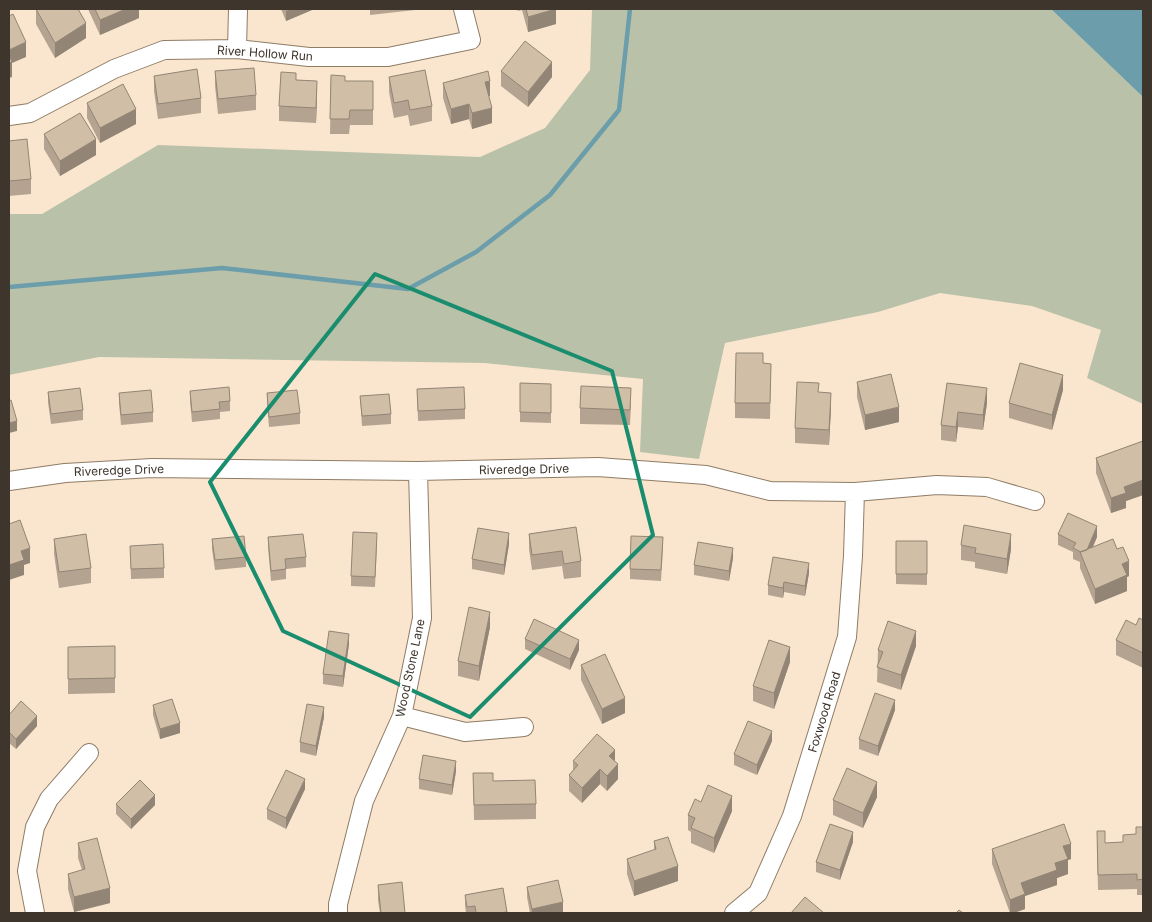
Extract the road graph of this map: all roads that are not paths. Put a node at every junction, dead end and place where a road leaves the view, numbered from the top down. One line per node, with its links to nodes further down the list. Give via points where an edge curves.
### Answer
1 (238, 9): 3 (street)
2 (463, 9): 3 (street, River Hollow Run, via 471,40 388,57 309,57)
3 (238, 49): 4 (street, River Hollow Run, via 164,50 114,69 30,113)
4 (9, 116)
5 (418, 471): 6 (street, Riveredge Drive, via 152,468 65,473); 7 (street, Riveredge Drive, via 650,469 706,475 770,491); 9 (street, Wood Stone Lane, via 422,618)
6 (9, 481)
7 (855, 492): 8 (street, Riveredge Drive, via 947,485 986,488); 14 (street, Foxwood Road, via 847,637 792,816 758,892)
8 (1035, 501)
9 (402, 716): 10 (street, via 464,732); 13 (street, Wood Stone Lane, via 364,801)
10 (524, 727)
11 (89, 753): 12 (street, via 49,799 35,827 27,871)
12 (35, 913)
13 (338, 913)
14 (734, 913)

